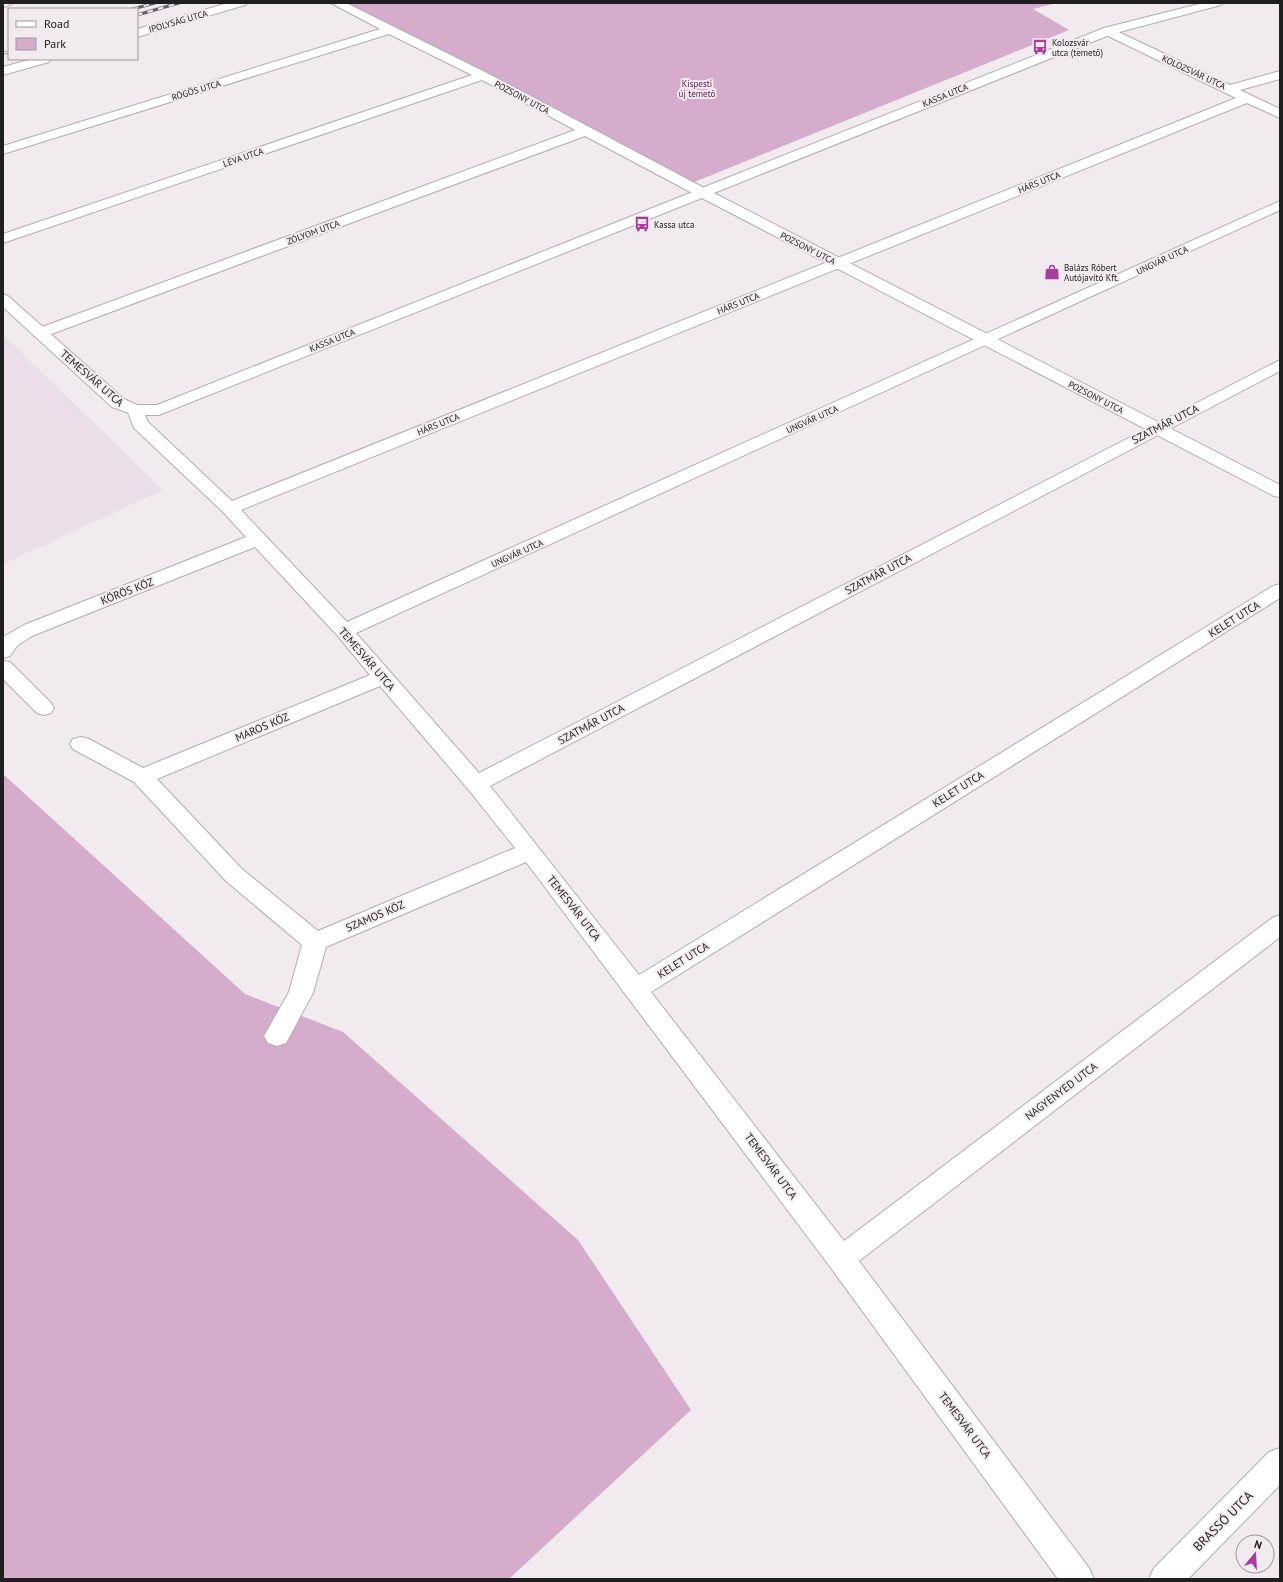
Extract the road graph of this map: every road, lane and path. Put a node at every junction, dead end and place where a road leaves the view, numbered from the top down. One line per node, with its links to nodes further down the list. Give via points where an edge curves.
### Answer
1 (6, 3): 5 (street)
2 (241, 3): 8 (street, IPOLYSÁG UTCA)
3 (337, 3): 6 (street, POZSONY UTCA)
4 (1217, 3): 7 (street, KASSA UTCA)
5 (3, 4)
6 (389, 30): 12 (street, POZSONY UTCA); 17 (street, RÖGÖS UTCA)
7 (1108, 31): 13 (street, KOLOZSVÁR UTCA); 18 (street, KASSA UTCA)
8 (138, 33)
9 (42, 60): 10 (street)
10 (3, 71)
11 (1280, 75): 13 (street)
12 (483, 76): 16 (street, POZSONY UTCA); 20 (street, LÉVA UTCA)
13 (1230, 89): 14 (street, KOLOZSVÁR UTCA)
14 (1247, 98): 15 (street, KOLOZSVÁR UTCA); 21 (street, HÁRS UTCA)
15 (1280, 114)
16 (586, 131): 18 (street, POZSONY UTCA); 23 (street, ZÓLYOM UTCA)
17 (3, 150)
18 (701, 192): 21 (street, POZSONY UTCA); 26 (street, KASSA UTCA, via 159,410)
19 (1280, 205): 24 (street, UNGVÁR UTCA)
20 (3, 238)
21 (838, 263): 24 (street, POZSONY UTCA); 29 (street, HÁRS UTCA)
22 (3, 299): 23 (street, TEMESVÁR UTCA)
23 (40, 333): 26 (street, TEMESVÁR UTCA, via 118,402)
24 (986, 340): 27 (street, POZSONY UTCA); 32 (street, UNGVÁR UTCA)
25 (1280, 365): 27 (street, SZATMÁR UTCA)
26 (135, 410): 29 (street, TEMESVÁR UTCA, via 140,424)
27 (1156, 428): 28 (street, POZSONY UTCA); 39 (street, SZATMÁR UTCA)
28 (1280, 492)
29 (229, 508): 30 (street, TEMESVÁR UTCA)
30 (258, 539): 32 (street, TEMESVÁR UTCA); 33 (street, KÖRÖS KÖZ, via 42,624 17,636 9,642)
31 (1280, 590): 43 (street, KELET UTCA)
32 (344, 631): 35 (street, TEMESVÁR UTCA)
33 (3, 652)
34 (3, 666): 36 (street)
35 (383, 677): 38 (street, MAROS KÖZ); 39 (street, TEMESVÁR UTCA)
36 (44, 708)
37 (81, 744): 38 (street)
38 (142, 777): 42 (street, via 234,875)
39 (476, 784): 40 (street, TEMESVÁR UTCA)
40 (530, 851): 42 (street, SZAMOS KÖZ); 43 (street, TEMESVÁR UTCA)
41 (1280, 924): 45 (street, NAGYENYED UTCA)
42 (315, 942): 44 (street, via 301,993)
43 (636, 989): 45 (street, TEMESVÁR UTCA)
44 (277, 1036)
45 (841, 1259): 47 (street, TEMESVÁR UTCA)
46 (1280, 1463): 48 (street, BRASSÓ UTCA)
47 (1078, 1579)
48 (1166, 1579)

